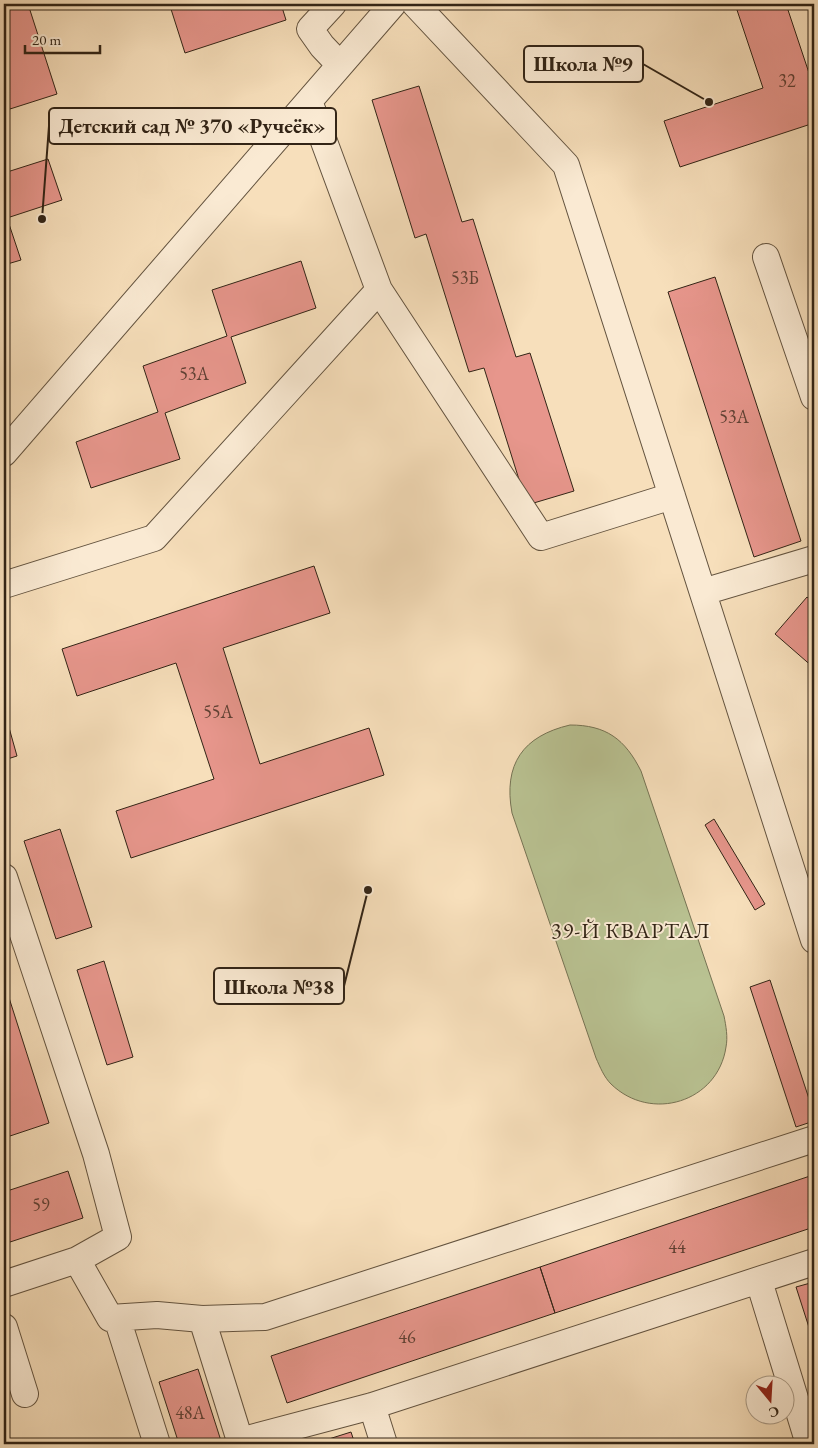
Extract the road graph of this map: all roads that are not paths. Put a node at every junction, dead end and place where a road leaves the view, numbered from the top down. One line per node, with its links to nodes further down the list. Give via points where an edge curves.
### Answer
1 (333, 4): 4 (street, via 310,29)
2 (394, 4): 4 (street)
3 (415, 4): 10 (street, via 566,165)
4 (340, 65): 5 (street)
5 (309, 102): 7 (street); 9 (street)
6 (766, 257): 8 (street)
7 (379, 290): 10 (street, via 541,537); 12 (street, via 154,538)
8 (814, 398)
9 (4, 453)
10 (672, 496): 13 (street)
11 (814, 559): 13 (street)
12 (4, 585)
13 (704, 592): 15 (street)
14 (4, 877): 17 (street, via 96,1154 118,1236)
15 (814, 940)
16 (814, 1139): 22 (street, via 265,1317)
17 (77, 1260): 20 (street); 21 (street, via 110,1318)
18 (814, 1262): 19 (street)
19 (759, 1281): 25 (street); 29 (street)
20 (4, 1284)
21 (116, 1318): 22 (street, via 157,1315); 27 (street)
22 (202, 1319): 26 (street)
23 (4, 1327): 24 (street)
24 (25, 1394)
25 (372, 1406): 26 (street); 28 (street)
26 (241, 1443)
27 (157, 1444)
28 (384, 1444)
29 (809, 1444)

